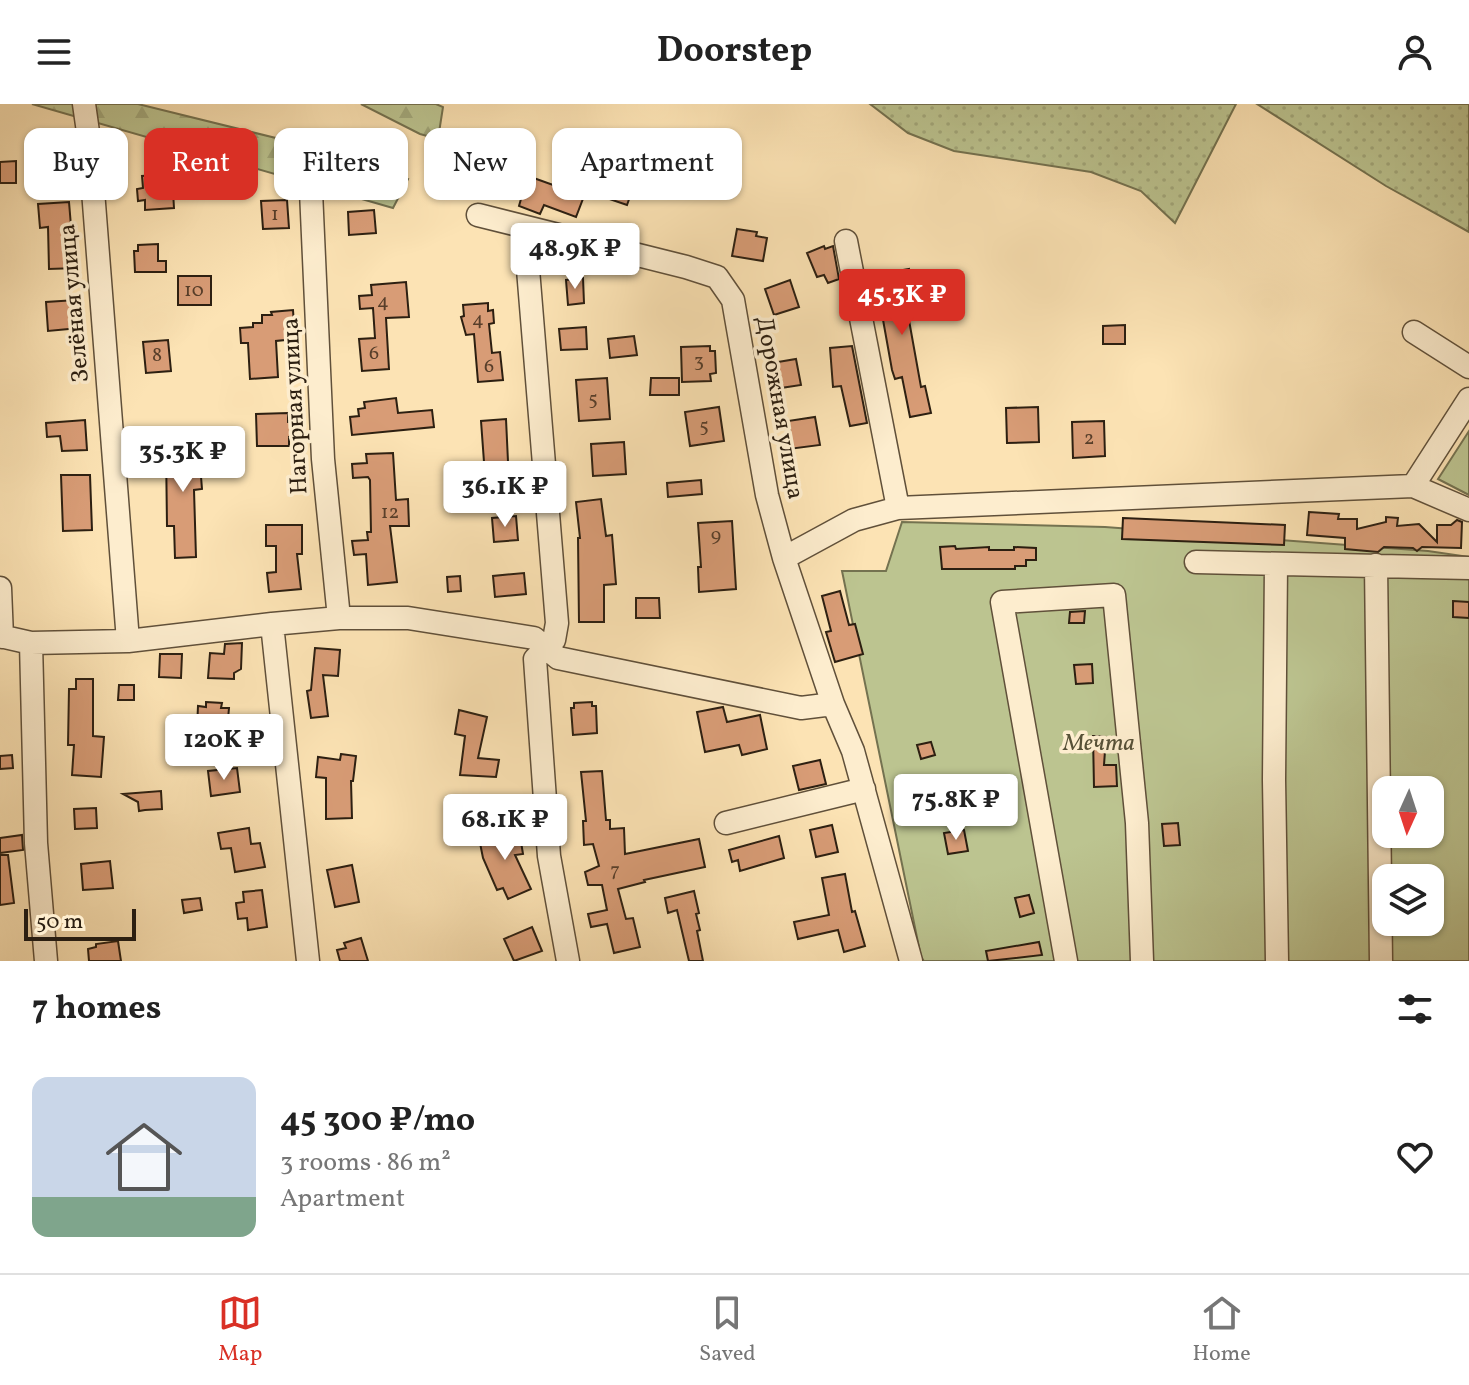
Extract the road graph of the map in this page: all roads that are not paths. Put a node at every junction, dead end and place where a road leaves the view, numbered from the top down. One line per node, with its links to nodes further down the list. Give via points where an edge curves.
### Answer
1 (84, 104): 21 (street, Зелёная улица)
2 (311, 200): 18 (street, Нагорная улица, via 323,459)
3 (478, 215): 12 (street, Дорожная улица, via 717,277 733,300 767,495)
4 (846, 241): 10 (street)
5 (527, 257): 23 (street, via 557,623 554,640)
6 (1414, 332): 7 (street)
7 (1469, 367)
8 (1469, 399): 9 (street)
9 (1413, 486): 10 (street); 11 (street)
10 (898, 508): 12 (street, via 854,520)
11 (1469, 510)
12 (784, 558): 24 (street, Дорожная улица)
13 (1196, 562): 14 (street)
14 (1276, 565): 15 (street); 33 (street)
15 (1376, 565): 16 (street); 34 (street)
16 (1469, 568)
17 (0, 588): 20 (street)
18 (339, 618): 19 (street); 23 (street, via 408,618 534,638)
19 (272, 624): 21 (street); 28 (street)
20 (1, 637): 22 (street)
21 (128, 641): 22 (street)
22 (31, 643): 27 (street, via 36,843)
23 (546, 648): 24 (street, via 558,658 801,708); 29 (street, via 535,659 549,856)
24 (833, 704): 25 (street, Дорожная улица)
25 (864, 789): 26 (street); 30 (street, Дорожная улица)
26 (726, 823)
27 (46, 961)
28 (308, 961)
29 (568, 961)
30 (911, 961)
31 (1066, 961): 32 (street, via 1002,602 1114,595 1137,823)
32 (1142, 961)
33 (1277, 961)
34 (1381, 961)

